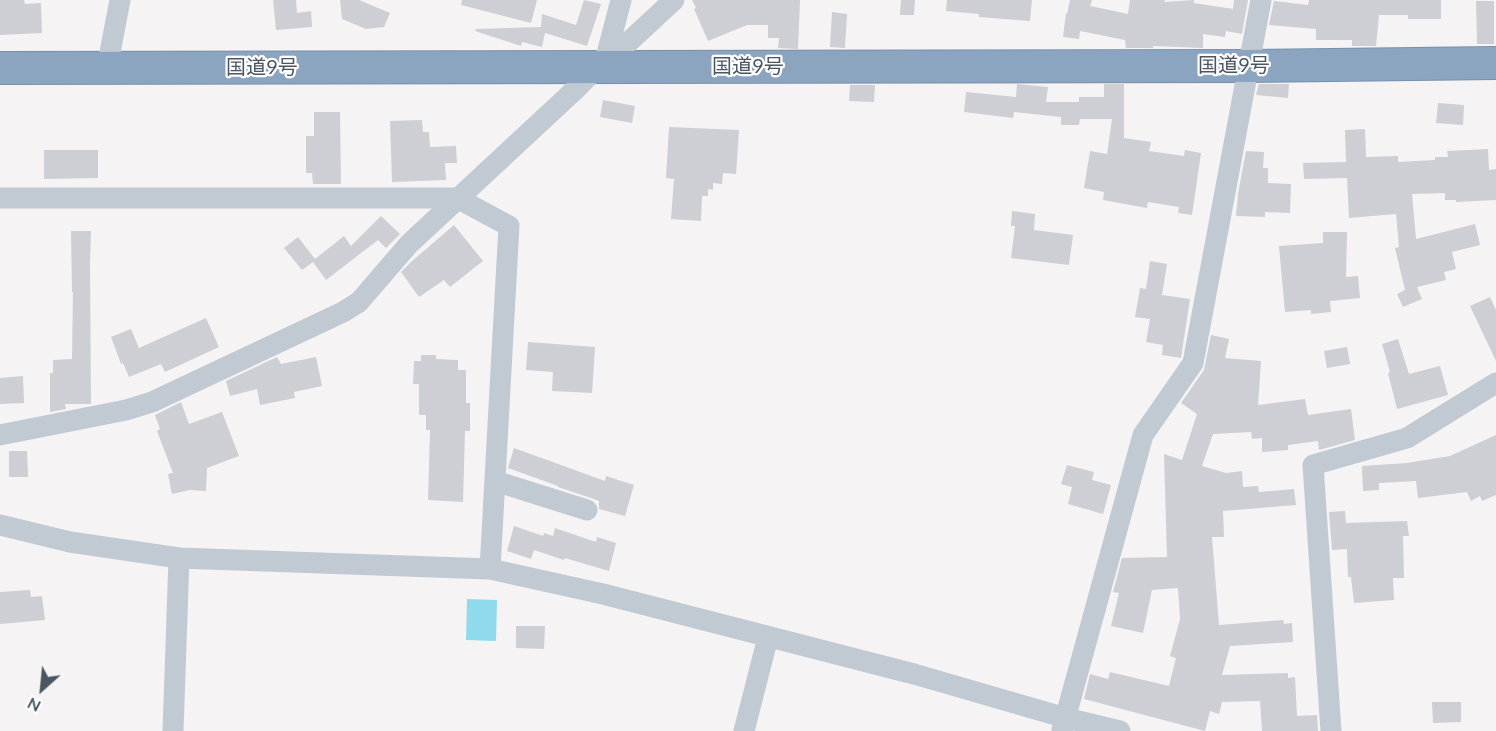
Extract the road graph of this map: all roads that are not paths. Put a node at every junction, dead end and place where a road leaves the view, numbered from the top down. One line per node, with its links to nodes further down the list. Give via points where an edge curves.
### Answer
1 (120, 0): 9 (street)
2 (621, 0): 5 (street)
3 (674, 0): 5 (street, via 619,51)
4 (1261, 0): 7 (street)
5 (602, 60): 7 (highway, 国道9号); 9 (highway, 国道9号); 11 (street, via 578,87)
6 (1496, 63): 7 (highway, 国道9号)
7 (1250, 66): 20 (street, via 1193,363 1143,435)
8 (0, 68): 9 (highway, 国道9号)
9 (106, 68)
10 (0, 198): 11 (street)
11 (457, 198): 13 (street, via 409,244 359,302 343,312 152,402); 14 (street, via 509,226)
12 (1496, 383): 24 (street, via 1407,438 1313,465)
13 (0, 435)
14 (495, 481): 15 (street); 18 (street)
15 (587, 510)
16 (0, 525): 17 (street, via 70,542)
17 (179, 558): 18 (street); 21 (street)
18 (490, 569): 19 (street)
19 (768, 637): 20 (street, via 914,674); 22 (street)
20 (1064, 724): 23 (street)
21 (173, 731)
22 (744, 731)
23 (1120, 731)
24 (1331, 731)

